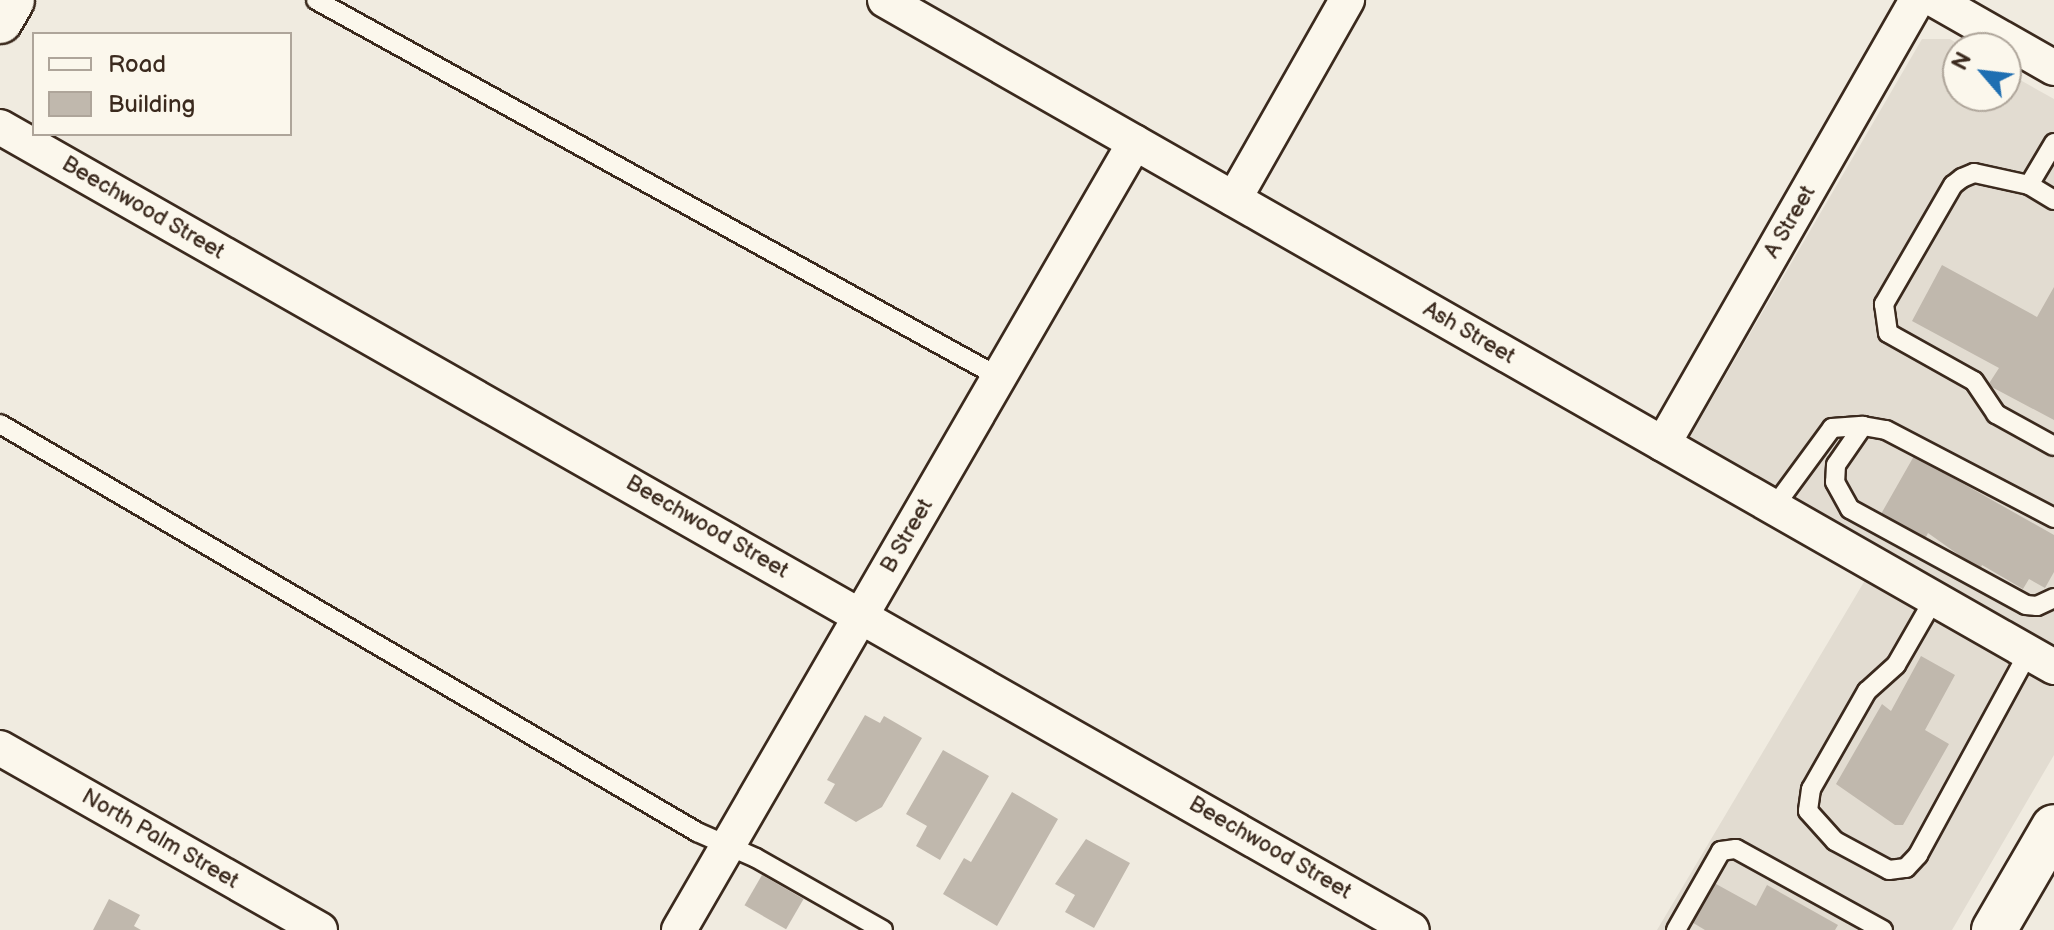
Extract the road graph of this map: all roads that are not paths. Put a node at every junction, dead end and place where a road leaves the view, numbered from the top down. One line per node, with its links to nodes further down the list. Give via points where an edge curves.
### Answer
1 (12, 0): 7 (main road)
2 (316, 0): 15 (lane)
3 (885, 0): 10 (street, Ash Street)
4 (1347, 0): 13 (street)
5 (1917, 0): 18 (street, A Street)
6 (1935, 0): 8 (street)
7 (0, 21)
8 (2054, 68)
9 (0, 127): 24 (street, Beechwood Street)
10 (1135, 142): 13 (street, Ash Street); 15 (street, B Street)
11 (2054, 143): 12 (lane)
12 (2029, 185): 14 (lane); 19 (lane, via 1974,173 1953,185 1889,292 1884,317 1888,333 1974,381 1996,414)
13 (1234, 199): 18 (street, Ash Street)
14 (2054, 200)
15 (999, 377): 24 (street, B Street)
16 (0, 424): 28 (lane)
17 (1863, 426): 20 (lane, via 1832,428); 21 (lane, via 1886,430); 22 (lane, via 1836,465 1835,482 1850,509 2026,605)
18 (1663, 444): 20 (street, Ash Street)
19 (2054, 446)
20 (1774, 507): 23 (street, Ash Street)
21 (2054, 518)
22 (2054, 598)
23 (1934, 599): 25 (street, Ash Street); 25 (lane, via 1896,665 1867,691 1811,789 1808,811 1835,841 1889,870 1906,868)
24 (862, 615): 28 (street, B Street); 33 (street, Beechwood Street)
25 (2041, 660)
26 (0, 748): 30 (street, North Palm Street)
27 (2054, 827): 35 (main road)
28 (727, 848): 31 (street, B Street); 32 (lane, via 756,858)
29 (1871, 927): 34 (lane, via 1736,849 1721,851)
30 (320, 930)
31 (679, 930)
32 (883, 930)
33 (1412, 930)
34 (1676, 930)
35 (1994, 930)

